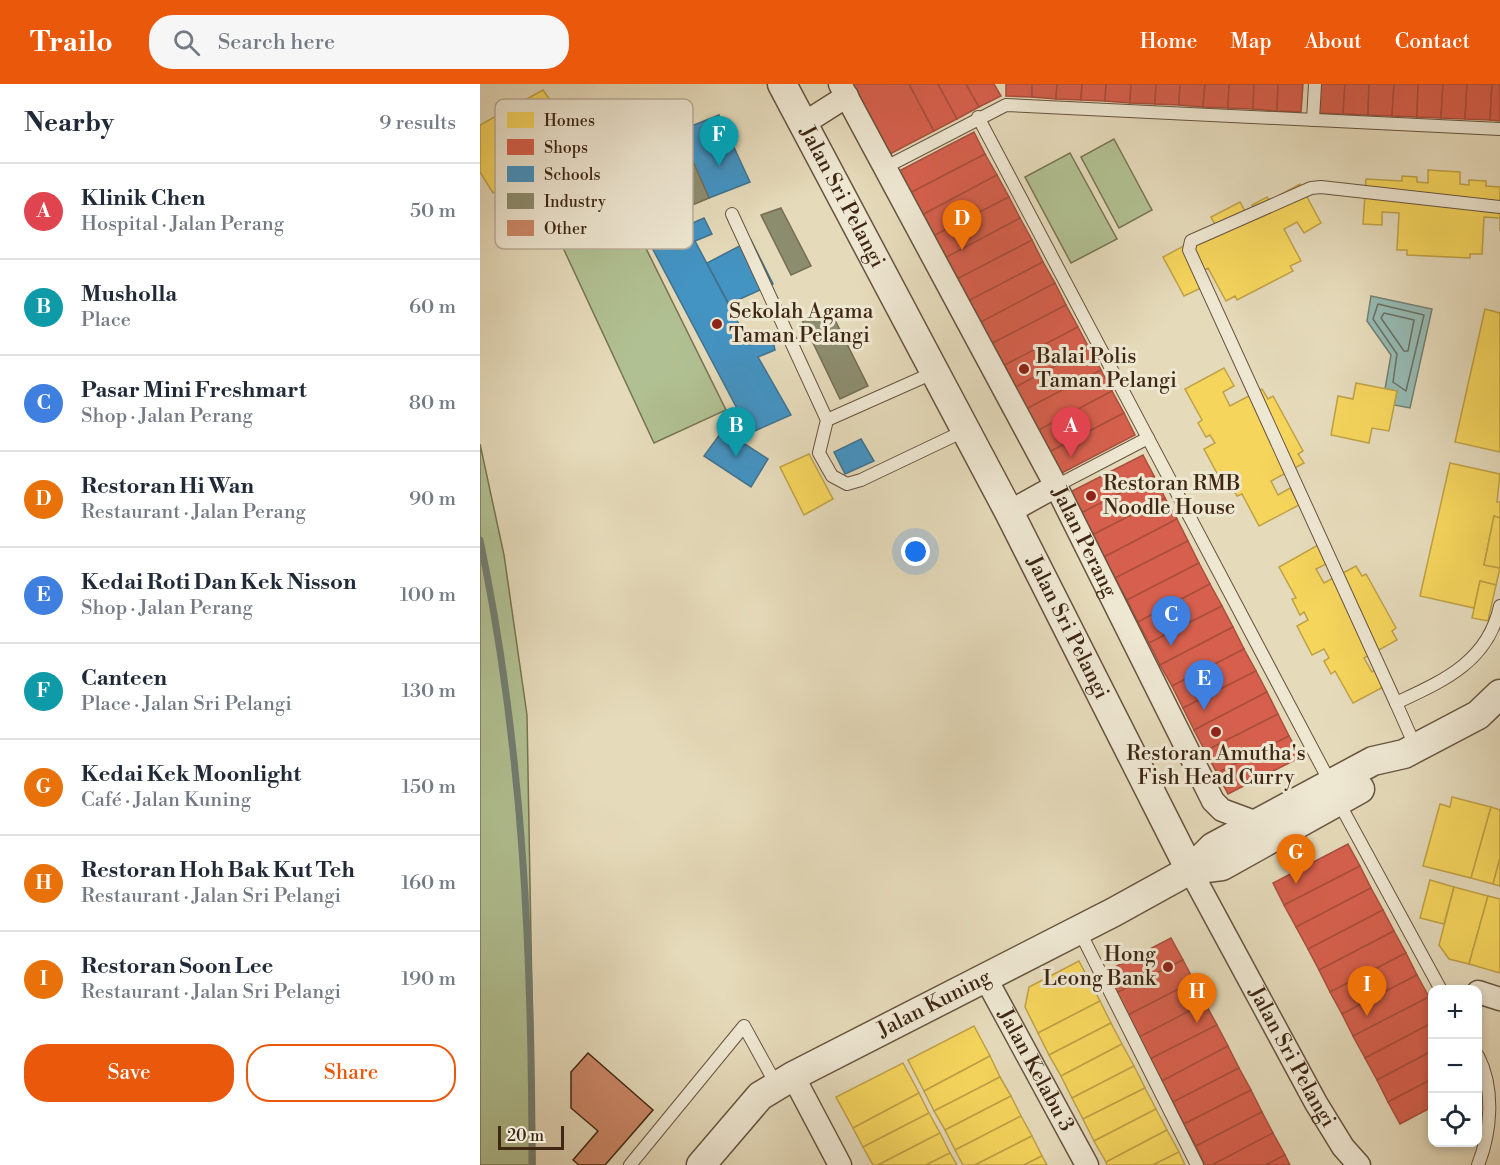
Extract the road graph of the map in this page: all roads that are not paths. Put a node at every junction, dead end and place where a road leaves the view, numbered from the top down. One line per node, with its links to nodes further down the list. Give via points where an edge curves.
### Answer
1 (782, 84): 6 (street, Jalan Sri Pelangi)
2 (1315, 84): 5 (lane)
3 (843, 90): 6 (street); 8 (street, Jalan Perang)
4 (978, 117): 5 (lane, via 1006,105 1017,105); 8 (lane); 14 (lane)
5 (1313, 120): 7 (lane)
6 (802, 123): 11 (street, Jalan Sri Pelangi)
7 (1500, 129)
8 (884, 168): 15 (street, Jalan Perang)
9 (1500, 207): 19 (lane, via 1311,188 1191,242 1189,250)
10 (732, 213): 12 (lane)
11 (935, 372): 12 (lane); 13 (street, Jalan Sri Pelangi)
12 (827, 420): 13 (lane, via 819,453 832,476 847,484)
13 (966, 430): 16 (street, Jalan Sri Pelangi)
14 (1148, 438): 15 (lane); 21 (lane)
15 (1056, 486): 16 (street); 22 (street, Jalan Perang, via 1213,801 1222,810)
16 (1009, 512): 23 (street, Jalan Sri Pelangi)
17 (1500, 606): 19 (lane, via 1497,621 1473,660 1441,682)
18 (1500, 694): 20 (street, Jalan Kuning, via 1478,715)
19 (1396, 703): 20 (lane)
20 (1410, 751): 21 (street, Jalan Kuning, via 1384,774)
21 (1335, 793): 22 (street, Jalan Kuning); 23 (street, Jalan Kuning, via 1222,866); 26 (lane)
22 (1257, 823): 23 (street, Jalan Kuning, via 1213,847)
23 (1190, 870): 24 (street, Jalan Kuning); 37 (street, Jalan Sri Pelangi, via 1316,1103)
24 (1079, 930): 25 (street, Jalan Kuning); 36 (lane)
25 (985, 977): 30 (street, Jalan Kuning); 35 (street, Jalan Kelabu 3)
26 (1438, 985)
27 (1482, 994): 28 (street)
28 (1500, 999)
29 (1482, 1068): 31 (lane)
30 (785, 1081): 32 (lane, via 744,1026); 33 (street, Jalan Kuning, via 760,1096); 34 (street)
31 (1495, 1107): 38 (lane)
32 (630, 1165)
33 (700, 1165)
34 (840, 1165)
35 (1087, 1165)
36 (1197, 1165)
37 (1359, 1165)
38 (1478, 1165)

